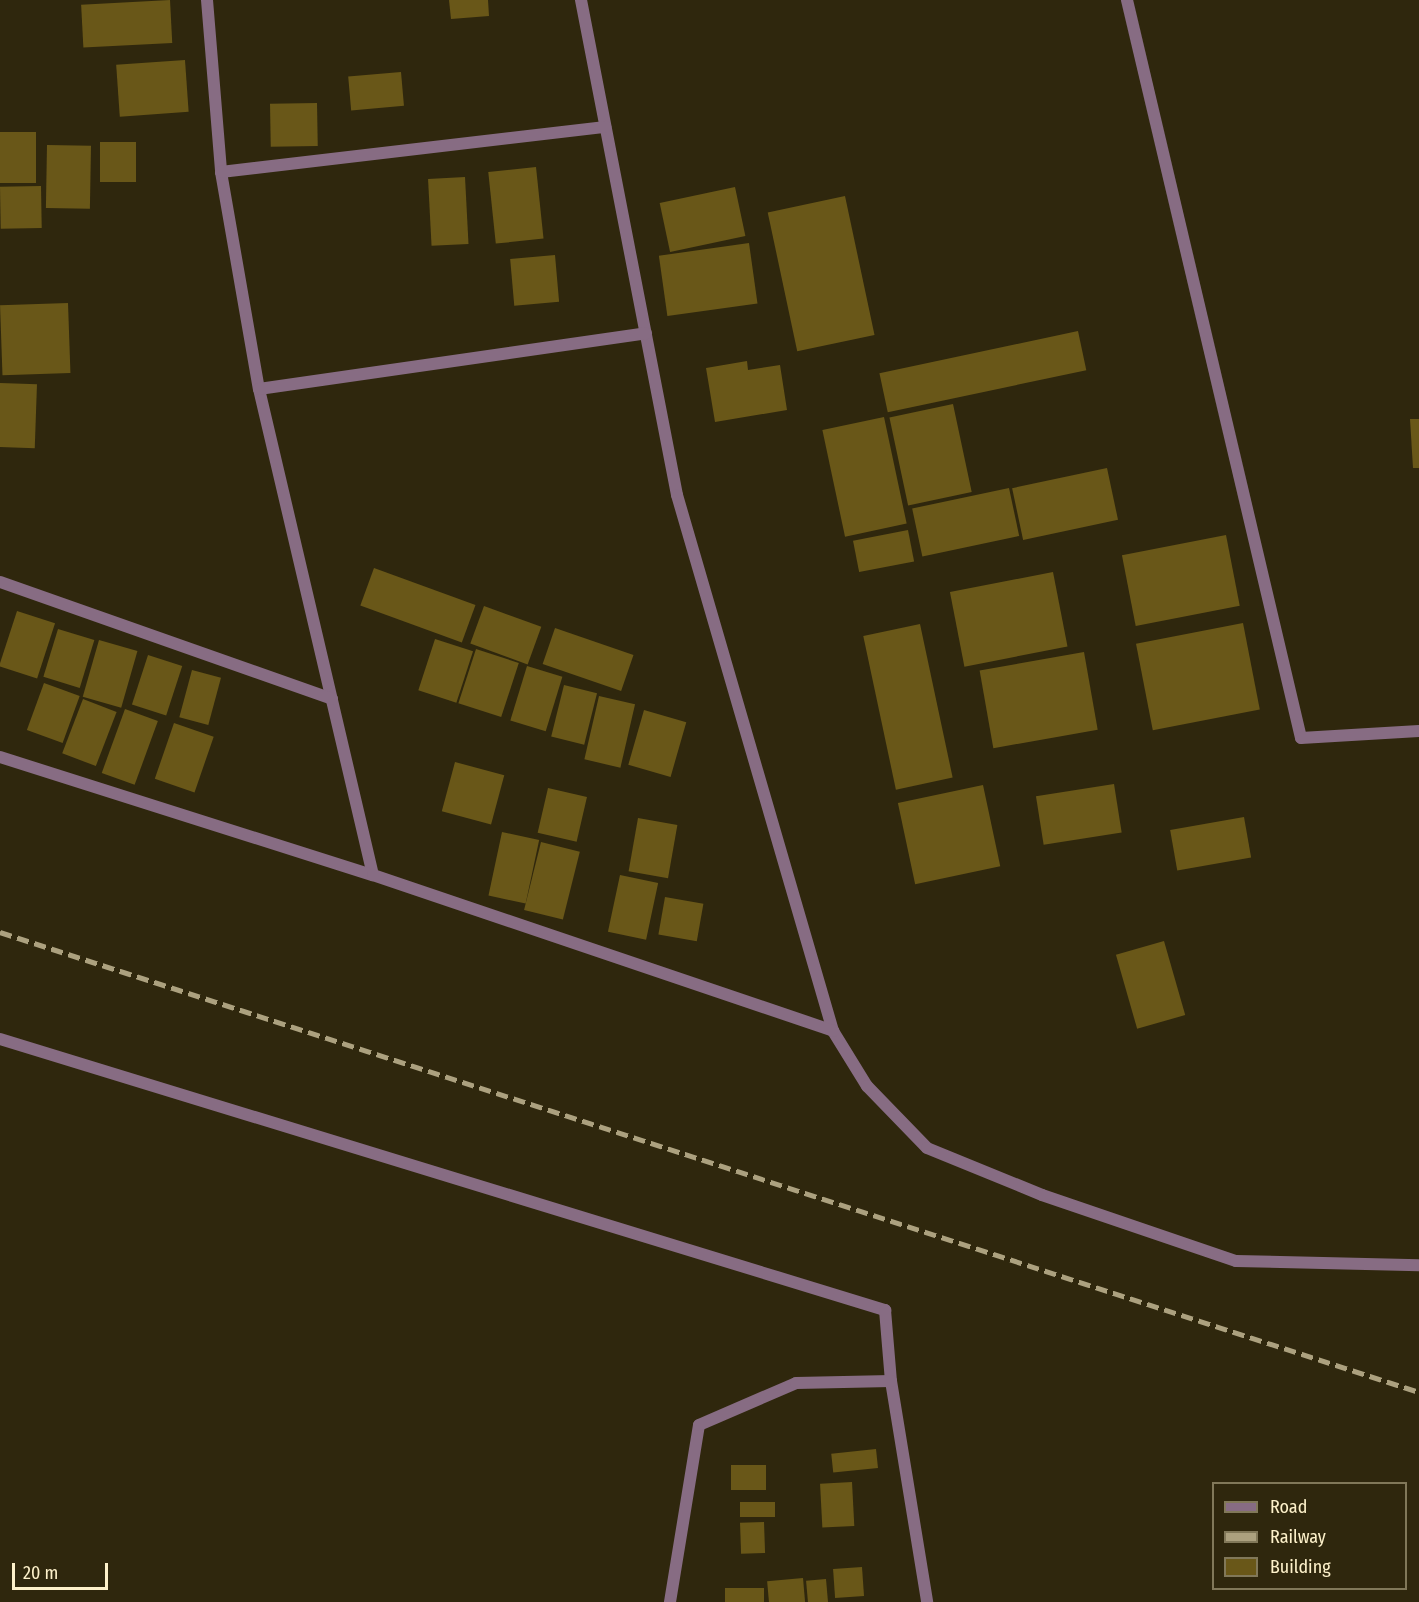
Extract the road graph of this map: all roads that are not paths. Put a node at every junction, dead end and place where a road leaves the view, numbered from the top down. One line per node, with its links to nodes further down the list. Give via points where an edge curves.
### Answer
1 (207, 0): 5 (street)
2 (580, 0): 4 (street)
3 (1127, 0): 10 (street, via 1300,738)
4 (605, 126): 5 (street); 6 (street)
5 (221, 172): 7 (street)
6 (646, 333): 7 (street); 13 (street, via 677,495)
7 (259, 389): 9 (street)
8 (0, 582): 9 (street)
9 (332, 699): 12 (street)
10 (1419, 731)
11 (0, 758): 12 (street)
12 (373, 875): 13 (street)
13 (832, 1031): 15 (street, via 867,1086 927,1148 1042,1195 1236,1260)
14 (0, 1039): 16 (street, via 885,1310)
15 (1419, 1265)
16 (891, 1381): 17 (street, via 796,1383 699,1425); 18 (street)
17 (670, 1602)
18 (927, 1602)

